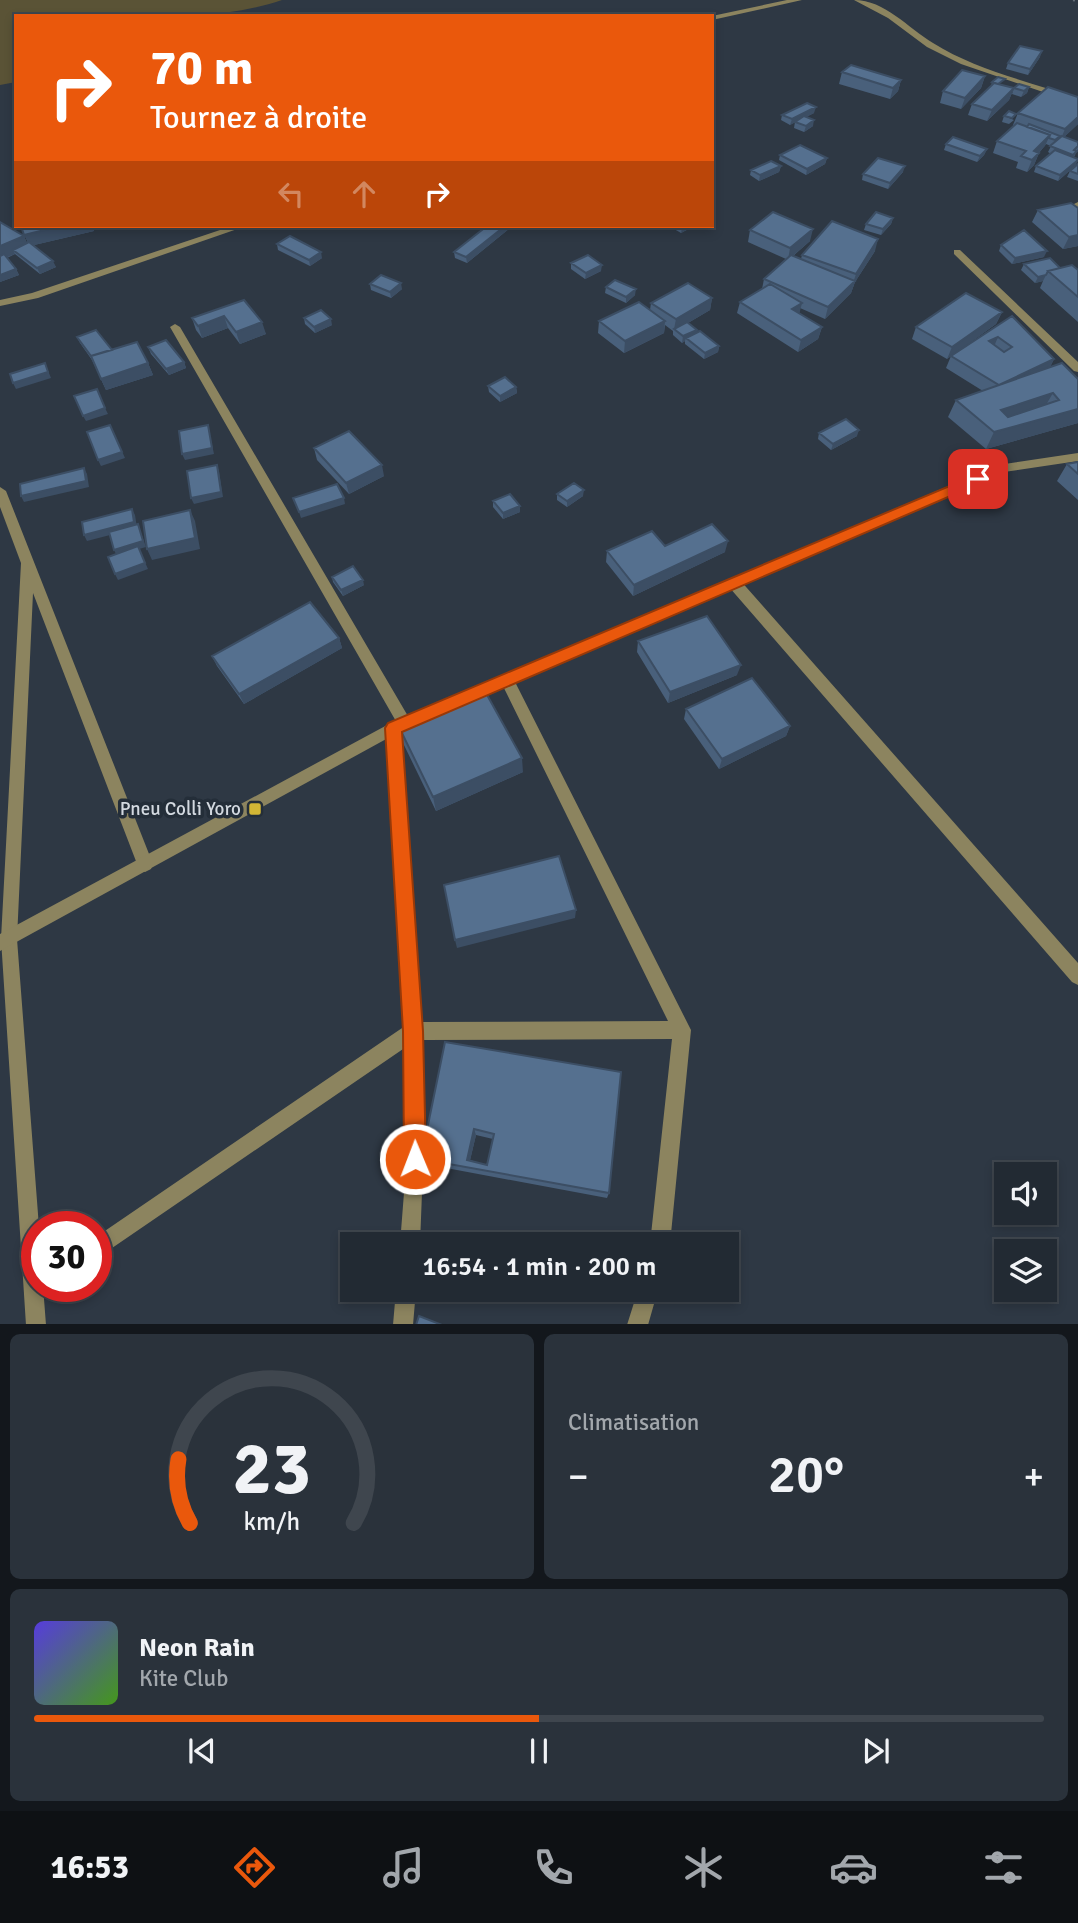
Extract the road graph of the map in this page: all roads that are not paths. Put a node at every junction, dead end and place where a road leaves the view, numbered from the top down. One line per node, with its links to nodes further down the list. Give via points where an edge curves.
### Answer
1 (798, 0): 3 (street)
2 (858, 0): 4 (street, via 964,62)
3 (714, 18)
4 (1078, 101)
5 (235, 228): 7 (street, via 34,296)
6 (957, 252): 9 (street)
7 (0, 303)
8 (175, 327): 15 (street)
9 (1078, 368)
10 (1078, 457): 13 (street, via 1002,468)
11 (0, 491): 12 (street)
12 (28, 563): 16 (street); 17 (street)
13 (734, 583): 14 (street); 18 (street)
14 (508, 680): 15 (street); 19 (street)
15 (399, 725): 16 (street); 20 (street)
16 (145, 864): 17 (street)
17 (5, 941): 21 (street)
18 (1078, 976)
19 (682, 1030): 20 (street); 23 (street)
20 (413, 1031): 22 (street, via 415,1185); 24 (street)
21 (30, 1211)
22 (411, 1232)
23 (661, 1232)
24 (112, 1238)
25 (37, 1302): 28 (street)
26 (405, 1302): 29 (street)
27 (644, 1302): 30 (street)
28 (36, 1324)
29 (403, 1324)
30 (637, 1324)

